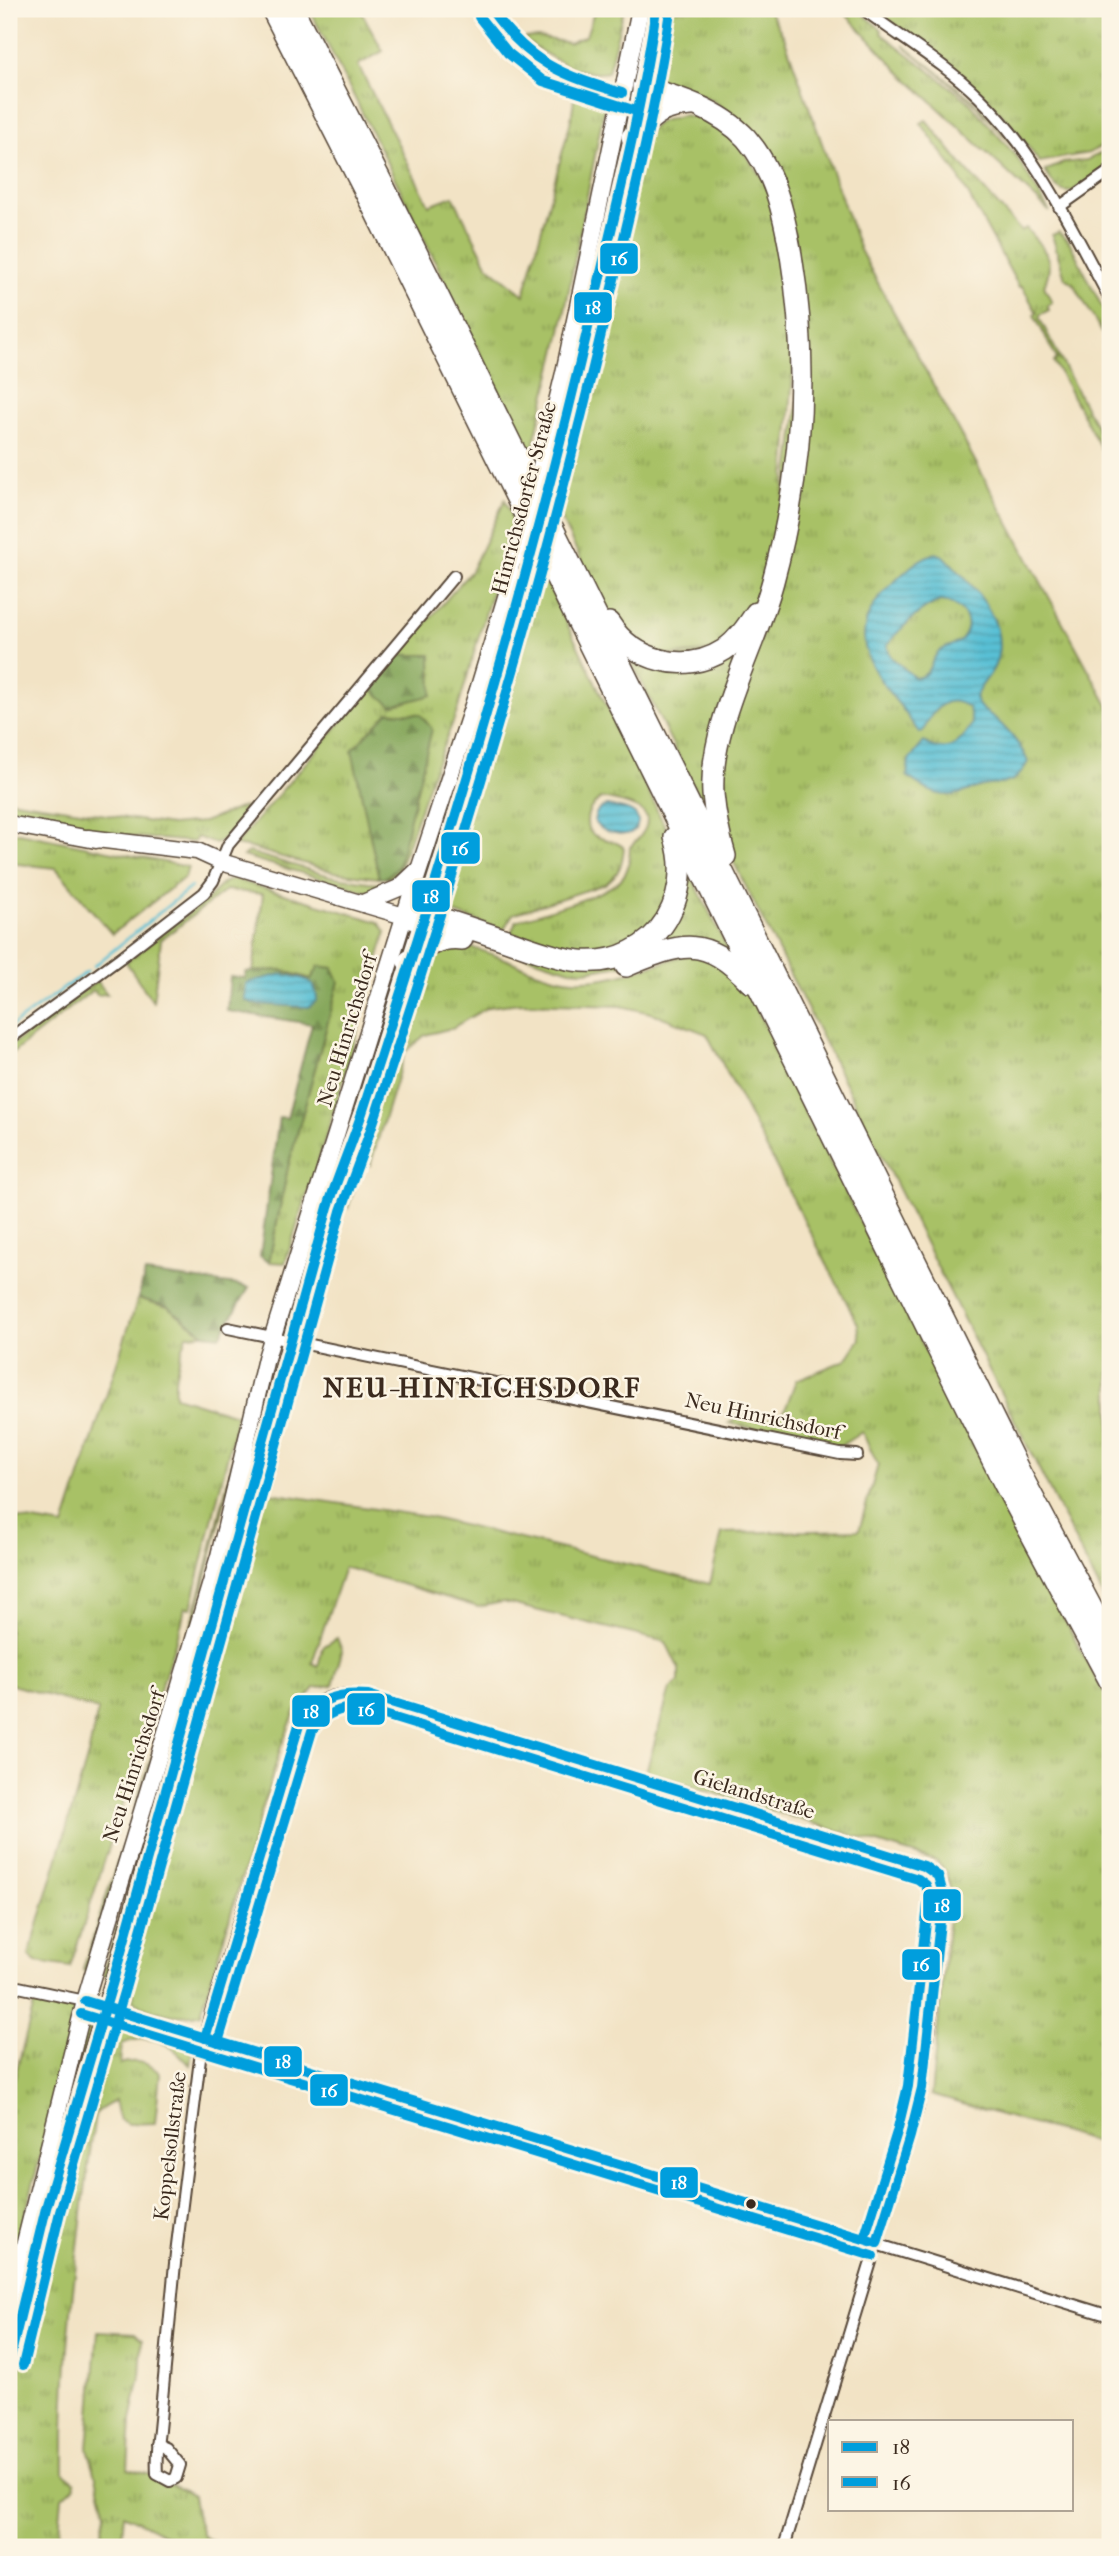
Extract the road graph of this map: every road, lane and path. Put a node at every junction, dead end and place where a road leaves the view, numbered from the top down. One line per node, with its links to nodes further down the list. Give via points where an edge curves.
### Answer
1 (272, 9): 17 (highway)
2 (293, 9): 16 (highway)
3 (491, 9): 7 (street, via 509,35 539,62 564,75)
4 (640, 9): 7 (main road, Hinrichsdorfer Straße)
5 (656, 9): 7 (main road, Hinrichsdorfer Straße)
6 (863, 9): 12 (street, via 995,113)
7 (635, 93): 8 (highway); 9 (highway); 10 (main road, Hinrichsdorfer Straße); 20 (main road, Hinrichsdorfer Straße, bridge, via 517,557)
8 (695, 105): 9 (highway); 14 (highway, via 746,138 761,159 777,192 796,283 802,346 797,454)
9 (670, 107): 10 (highway)
10 (632, 137): 23 (main road, Hinrichsdorfer Straße, bridge, via 527,573)
11 (1110, 171): 12 (street)
12 (1059, 206): 13 (street)
13 (1110, 299)
14 (777, 559): 16 (highway, via 756,612 741,635 714,655 680,663 647,656 626,643); 22 (highway, via 762,618 722,726 713,774 718,830)
15 (454, 576): 19 (street, via 228,845)
16 (577, 576): 22 (highway)
17 (660, 788): 23 (highway, via 681,858 680,883 665,921 633,950 605,962 575,961); 26 (highway)
18 (9, 824): 19 (main road)
19 (221, 862): 21 (main road); 27 (street, via 204,893)
20 (419, 869): 21 (main road, via 399,888); 23 (main road, Hinrichsdorfer Straße)
21 (363, 903): 23 (main road)
22 (741, 908): 34 (highway, via 1020,1473)
23 (416, 918): 24 (highway); 25 (main road, Neu Hinrichsdorf); 28 (main road, Neu Hinrichsdorf)
24 (462, 939): 25 (highway, via 433,943); 26 (highway, via 555,971 581,975 614,972 673,948 696,947 726,959)
25 (408, 962): 31 (main road, Neu Hinrichsdorf)
26 (764, 996): 35 (highway, via 1004,1483)
27 (9, 1040)
28 (278, 1322): 30 (main road, Neu Hinrichsdorf); 31 (main road)
29 (228, 1328): 30 (street, Neu Hinrichsdorf)
30 (272, 1338): 31 (street, Neu Hinrichsdorf); 32 (main road, via 280,1342); 38 (main road, Neu Hinrichsdorf, via 219,1556)
31 (290, 1341): 32 (main road, Neu Hinrichsdorf); 33 (street, Neu Hinrichsdorf)
32 (284, 1363): 39 (main road, Neu Hinrichsdorf)
33 (858, 1455)
34 (1110, 1643)
35 (1110, 1681)
36 (315, 1704): 40 (street, Koppelsollstraße, via 293,1742); 41 (street, Gielandstraße, via 340,1693 368,1695 912,1862 938,1876 943,1894 922,2088)
37 (9, 1984): 38 (street)
38 (85, 2000): 39 (street); 42 (main road, Neu Hinrichsdorf)
39 (105, 2007): 40 (street); 44 (main road, Neu Hinrichsdorf, via 46,2208)
40 (205, 2038): 41 (street); 45 (street, Koppelsollstraße, via 176,2253)
41 (877, 2243): 43 (street); 46 (street)
42 (9, 2307)
43 (1110, 2316)
44 (9, 2362)
45 (158, 2444)
46 (784, 2547)

